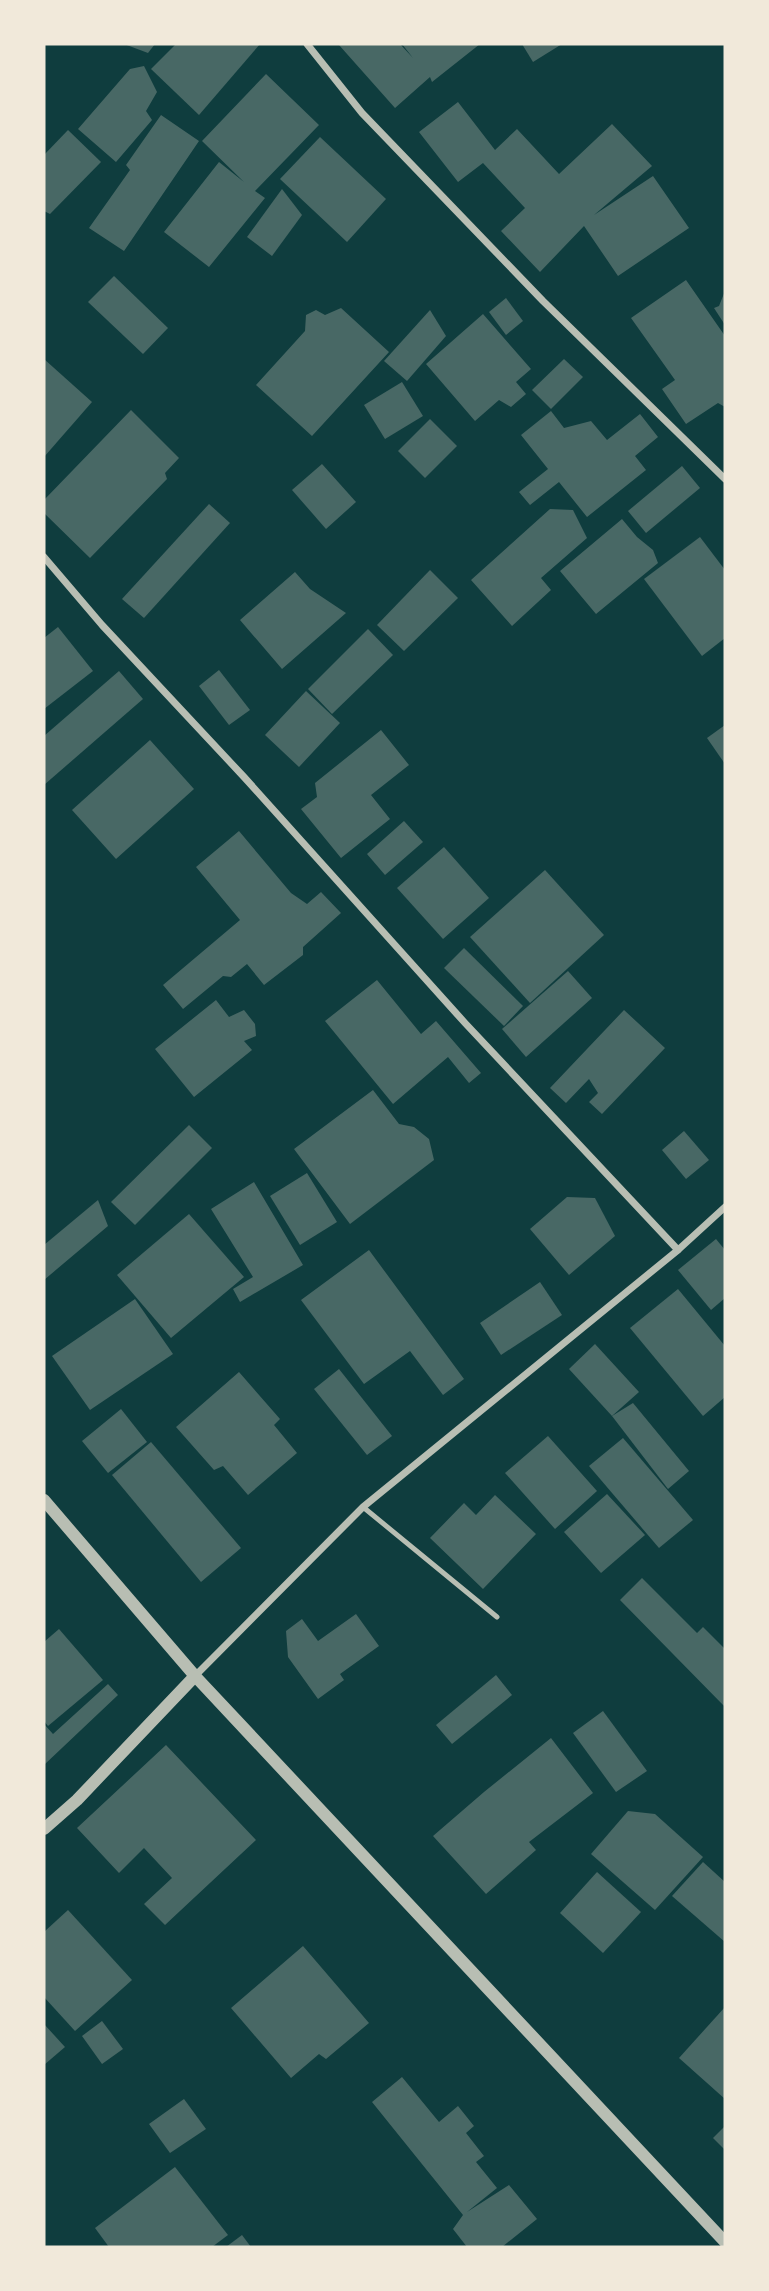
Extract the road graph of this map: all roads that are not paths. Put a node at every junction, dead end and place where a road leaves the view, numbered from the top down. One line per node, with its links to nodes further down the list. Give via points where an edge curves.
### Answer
1 (307, 44): 2 (street, via 362,113 533,292)
2 (725, 479)
3 (44, 557): 5 (street, via 465,1023)
4 (725, 1207): 5 (street)
5 (678, 1250): 7 (street)
6 (44, 1500): 9 (street)
7 (363, 1507): 8 (lane); 9 (street)
8 (497, 1617)
9 (195, 1676): 10 (street); 11 (street)
10 (44, 1829)
11 (725, 2242)

